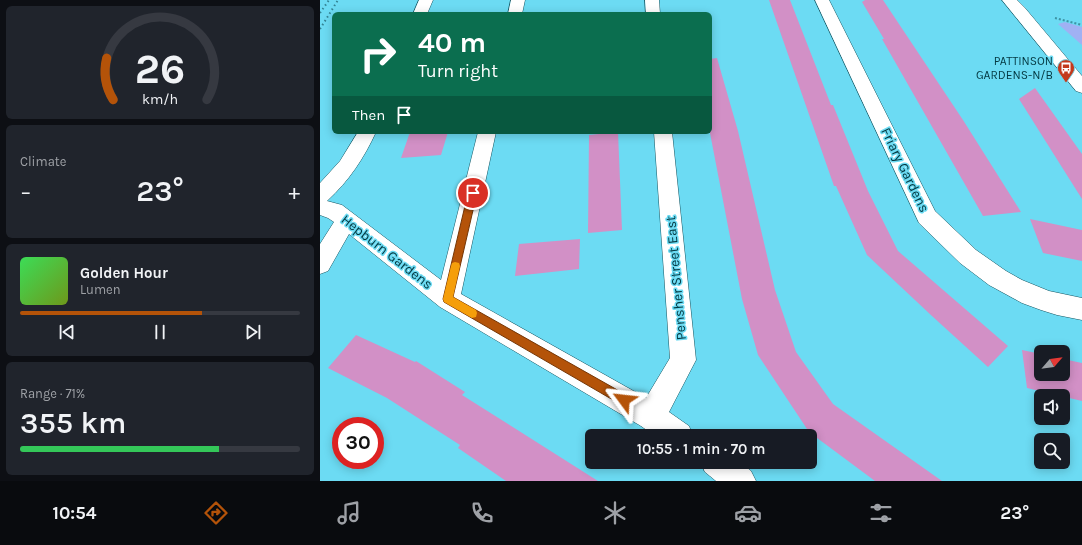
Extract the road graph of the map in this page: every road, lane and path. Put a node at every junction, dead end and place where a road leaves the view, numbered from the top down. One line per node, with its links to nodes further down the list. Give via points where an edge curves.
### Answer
1 (426, 0): 5 (street)
2 (652, 0): 6 (street)
3 (822, 0): 18 (street, Friary Gardens, via 927,217 981,268 1015,289 1050,303)
4 (1009, 0): 9 (street)
5 (421, 12)
6 (653, 12)
7 (1055, 17): 8 (path)
8 (1082, 25)
9 (1082, 87)
10 (366, 134): 13 (street, via 358,153 336,182)
11 (487, 134): 17 (street)
12 (663, 134): 19 (street, Pensher Street East, via 683,360)
13 (320, 195)
14 (320, 207): 15 (street, Hepburn Gardens, via 335,211)
15 (346, 220): 16 (street); 17 (street, Hepburn Gardens)
16 (320, 264)
17 (448, 299): 19 (street, Hepburn Gardens)
18 (1082, 309)
19 (651, 416): 20 (street, Hepburn Gardens)
20 (669, 429)
21 (725, 469): 22 (street)
22 (741, 481)

